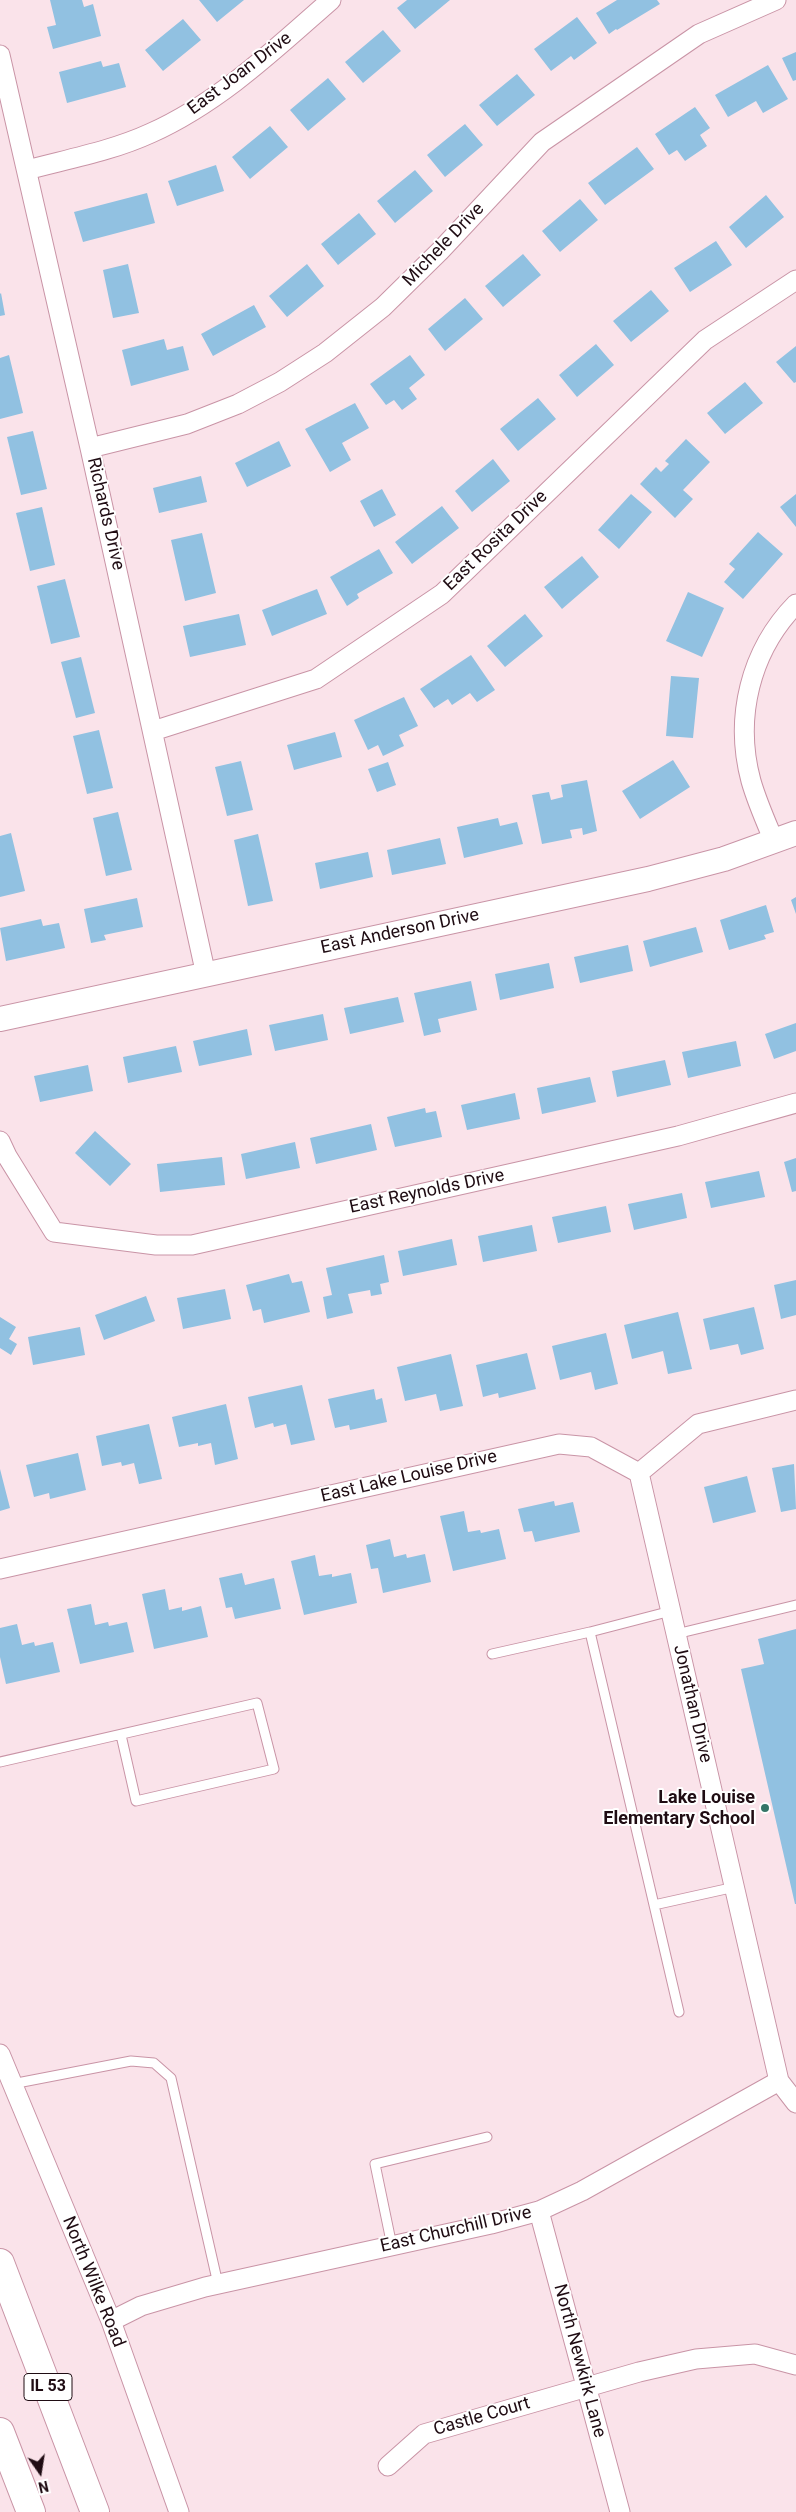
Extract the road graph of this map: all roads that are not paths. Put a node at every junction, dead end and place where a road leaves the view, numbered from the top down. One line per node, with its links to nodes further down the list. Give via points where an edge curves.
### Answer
1 (331, 0): 4 (street, East Joan Drive, via 264,59 219,94 179,119 111,147)
2 (776, 0): 6 (street, Michele Drive, via 699,34 542,142 383,307 325,353 238,404 187,424)
3 (0, 55): 4 (street, Richards Drive)
4 (26, 170): 6 (street, Richards Drive)
5 (796, 280): 8 (street, East Rosita Drive, via 705,340 442,594 316,679)
6 (90, 448): 8 (street, Richards Drive)
7 (796, 604): 9 (street, via 771,634 745,704 744,733 750,773)
8 (153, 731): 10 (street, Richards Drive)
9 (785, 837): 10 (street, East Anderson Drive, via 724,859 648,879)
10 (206, 975): 11 (street, East Anderson Drive)
11 (0, 1019)
12 (796, 1103): 13 (street, East Reynolds Drive, via 678,1136 192,1245 156,1245 54,1232)
13 (0, 1141)
14 (796, 1400): 15 (street, via 698,1424)
15 (639, 1473): 16 (street, East Lake Louise Drive, via 591,1447 558,1444); 18 (street, Jonathan Drive)
16 (0, 1569)
17 (796, 1605): 20 (lane)
18 (671, 1611): 19 (lane); 20 (street, Jonathan Drive)
19 (590, 1632): 21 (lane); 25 (lane)
20 (676, 1634): 24 (street, Jonathan Drive)
21 (492, 1654)
22 (121, 1735): 22 (lane, via 257,1703 274,1769 136,1801); 23 (lane)
23 (0, 1762)
24 (735, 1887): 25 (lane); 28 (street, Jonathan Drive)
25 (654, 1905): 26 (lane)
26 (679, 2012)
27 (0, 2054): 29 (street, North Wilke Road)
28 (779, 2081): 30 (street); 32 (street, East Churchill Drive, via 582,2191)
29 (12, 2084): 35 (lane, via 131,2061 154,2063 171,2078); 36 (street, North Wilke Road)
30 (796, 2103)
31 (487, 2137): 33 (lane, via 375,2164)
32 (539, 2211): 33 (street, East Churchill Drive); 38 (street, North Newkirk Lane)
33 (392, 2246): 35 (street, East Churchill Drive)
34 (0, 2263): 42 (highway, IL 53)
35 (218, 2284): 36 (street, East Churchill Drive, via 141,2306)
36 (111, 2321): 43 (street, North Wilke Road)
37 (796, 2365): 38 (street, Castle Court, via 755,2354 696,2359)
38 (586, 2387): 40 (street, Castle Court, via 424,2434); 44 (street, North Newkirk Lane)
39 (0, 2432): 41 (highway)
40 (388, 2466)
41 (31, 2512)
42 (95, 2512)
43 (179, 2512)
44 (620, 2512)

